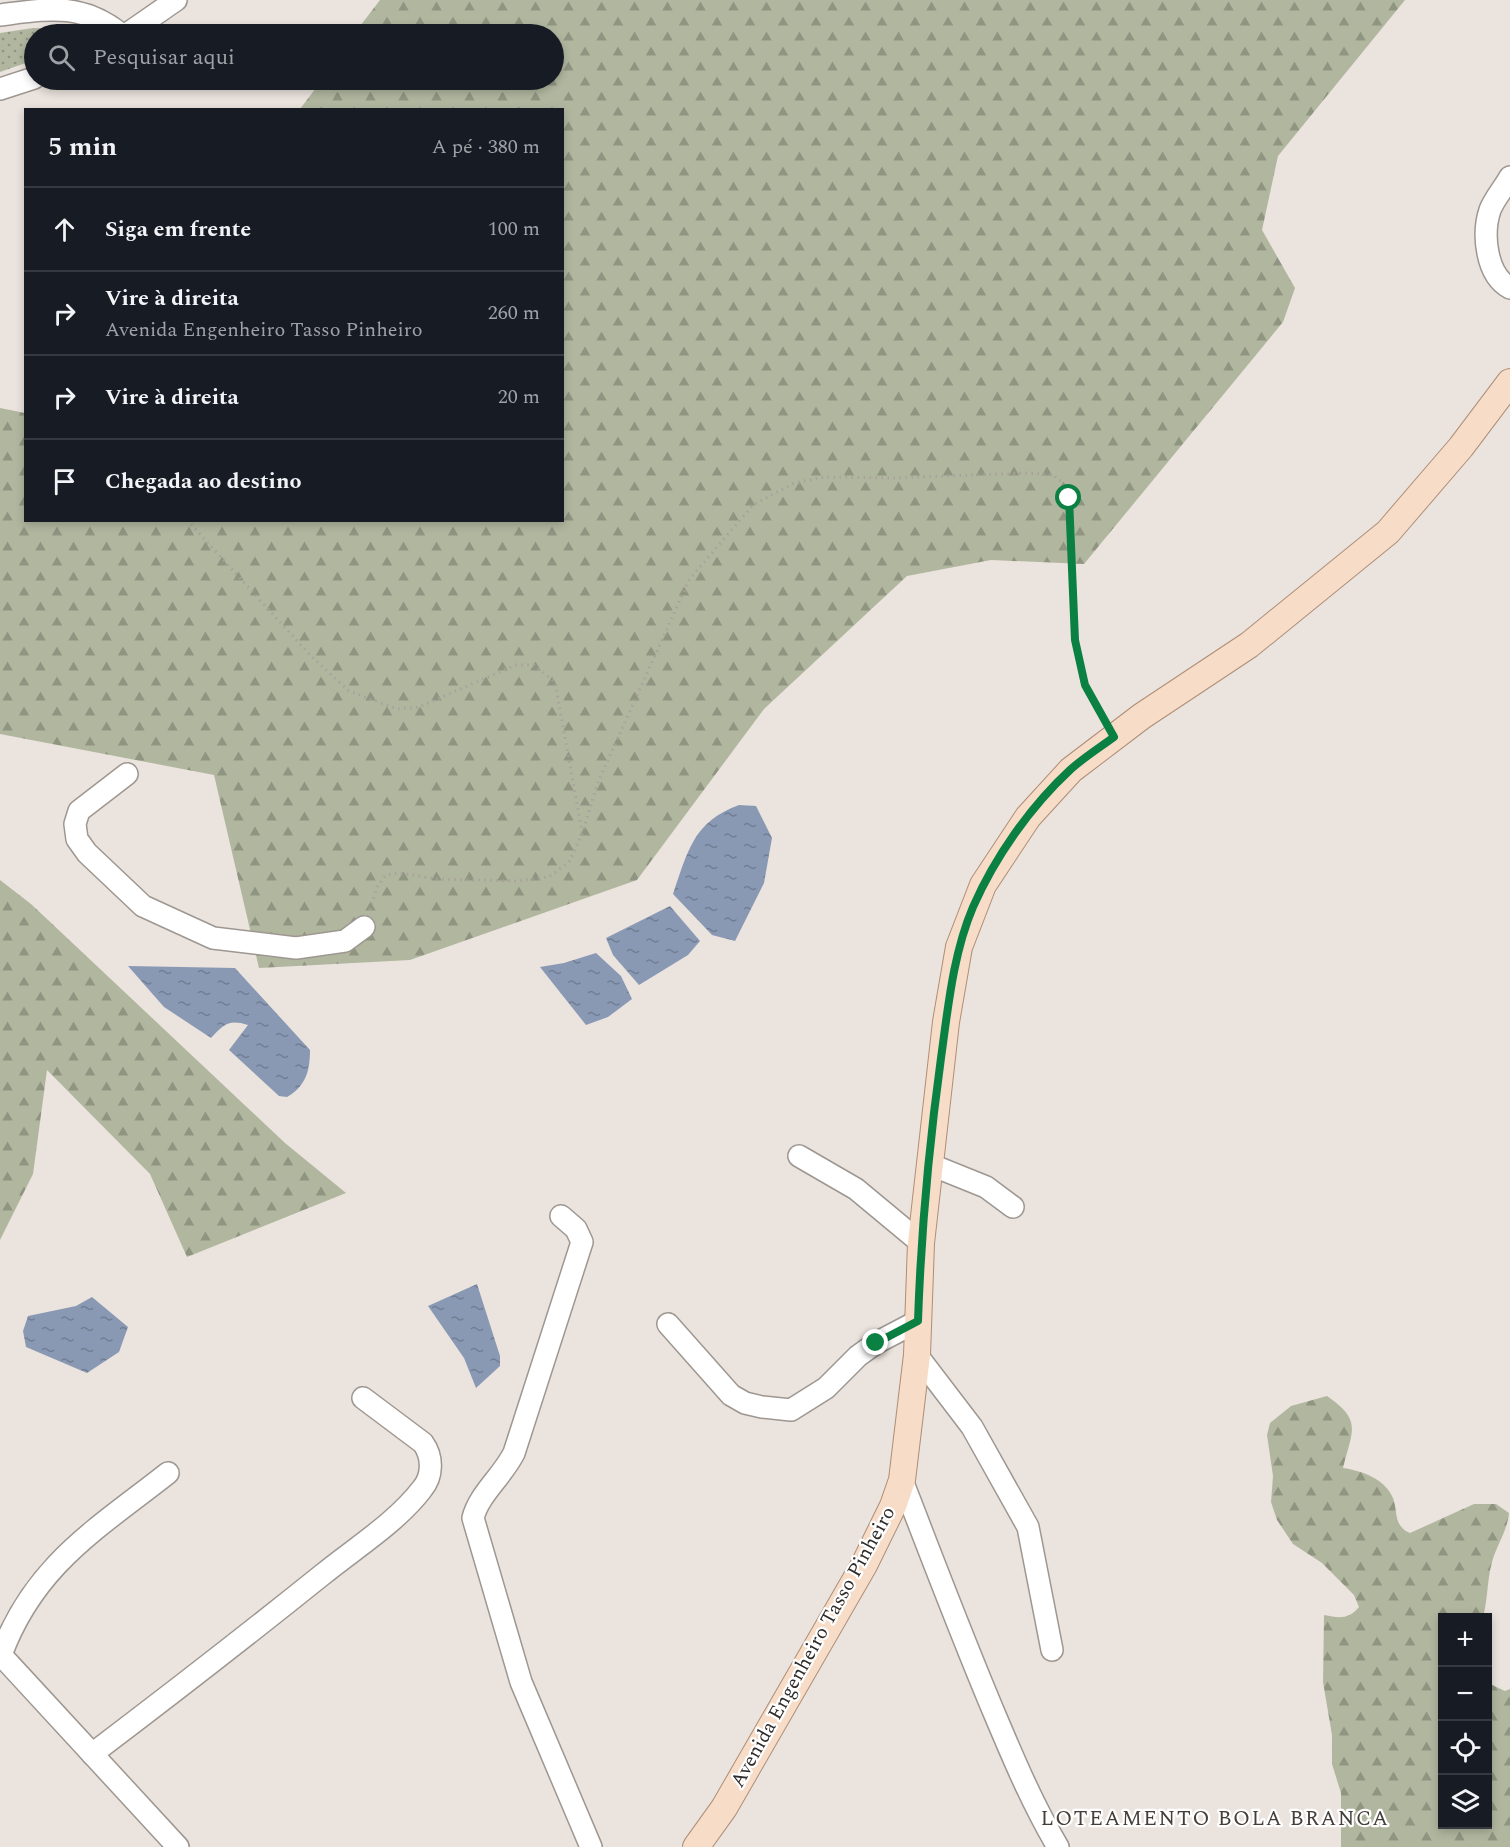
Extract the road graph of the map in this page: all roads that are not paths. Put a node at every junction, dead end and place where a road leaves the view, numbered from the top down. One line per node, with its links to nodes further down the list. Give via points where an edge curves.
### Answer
1 (176, 0): 5 (street)
2 (42, 5): 3 (street); 4 (street, via 90,14)
3 (2, 10)
4 (108, 24)
5 (141, 24)
6 (24, 81): 7 (street)
7 (0, 89)
8 (1510, 177): 9 (street, via 1491,210 1486,237 1490,261 1504,285)
9 (1510, 288)
10 (1510, 382): 14 (main road, Avenida Engenheiro Tasso Pinheiro, via 1388,532 1249,645 1071,770 1028,817 983,885 959,947)
11 (127, 774): 12 (street, via 79,811 75,824 77,840 87,854 143,906 213,938 296,948 345,941)
12 (364, 927)
13 (799, 1156): 17 (street, via 856,1189)
14 (928, 1164): 15 (street, via 986,1187); 17 (main road, Avenida Engenheiro Tasso Pinheiro)
15 (1013, 1207)
16 (561, 1216): 28 (street, via 576,1229 582,1242 514,1453 504,1473 476,1506 473,1518 521,1682)
17 (921, 1243): 18 (main road, Avenida Engenheiro Tasso Pinheiro)
18 (918, 1321): 19 (street, via 858,1356 826,1388 791,1410 753,1405 731,1395); 20 (main road, Avenida Engenheiro Tasso Pinheiro)
19 (669, 1324)
20 (917, 1355): 23 (main road, Avenida Engenheiro Tasso Pinheiro); 24 (street, via 972,1427 1028,1527)
21 (363, 1398): 26 (street, via 429,1451 430,1474 423,1488 295,1596)
22 (168, 1473): 25 (street, via 61,1557 20,1613)
23 (902, 1479): 29 (main road, Avenida Engenheiro Tasso Pinheiro, via 864,1565 724,1808); 30 (street, via 995,1716 1039,1816)
24 (1052, 1650)
25 (1, 1654): 26 (street)
26 (93, 1754): 27 (street)
27 (178, 1847)
28 (591, 1847)
29 (696, 1847)
30 (1058, 1847)

